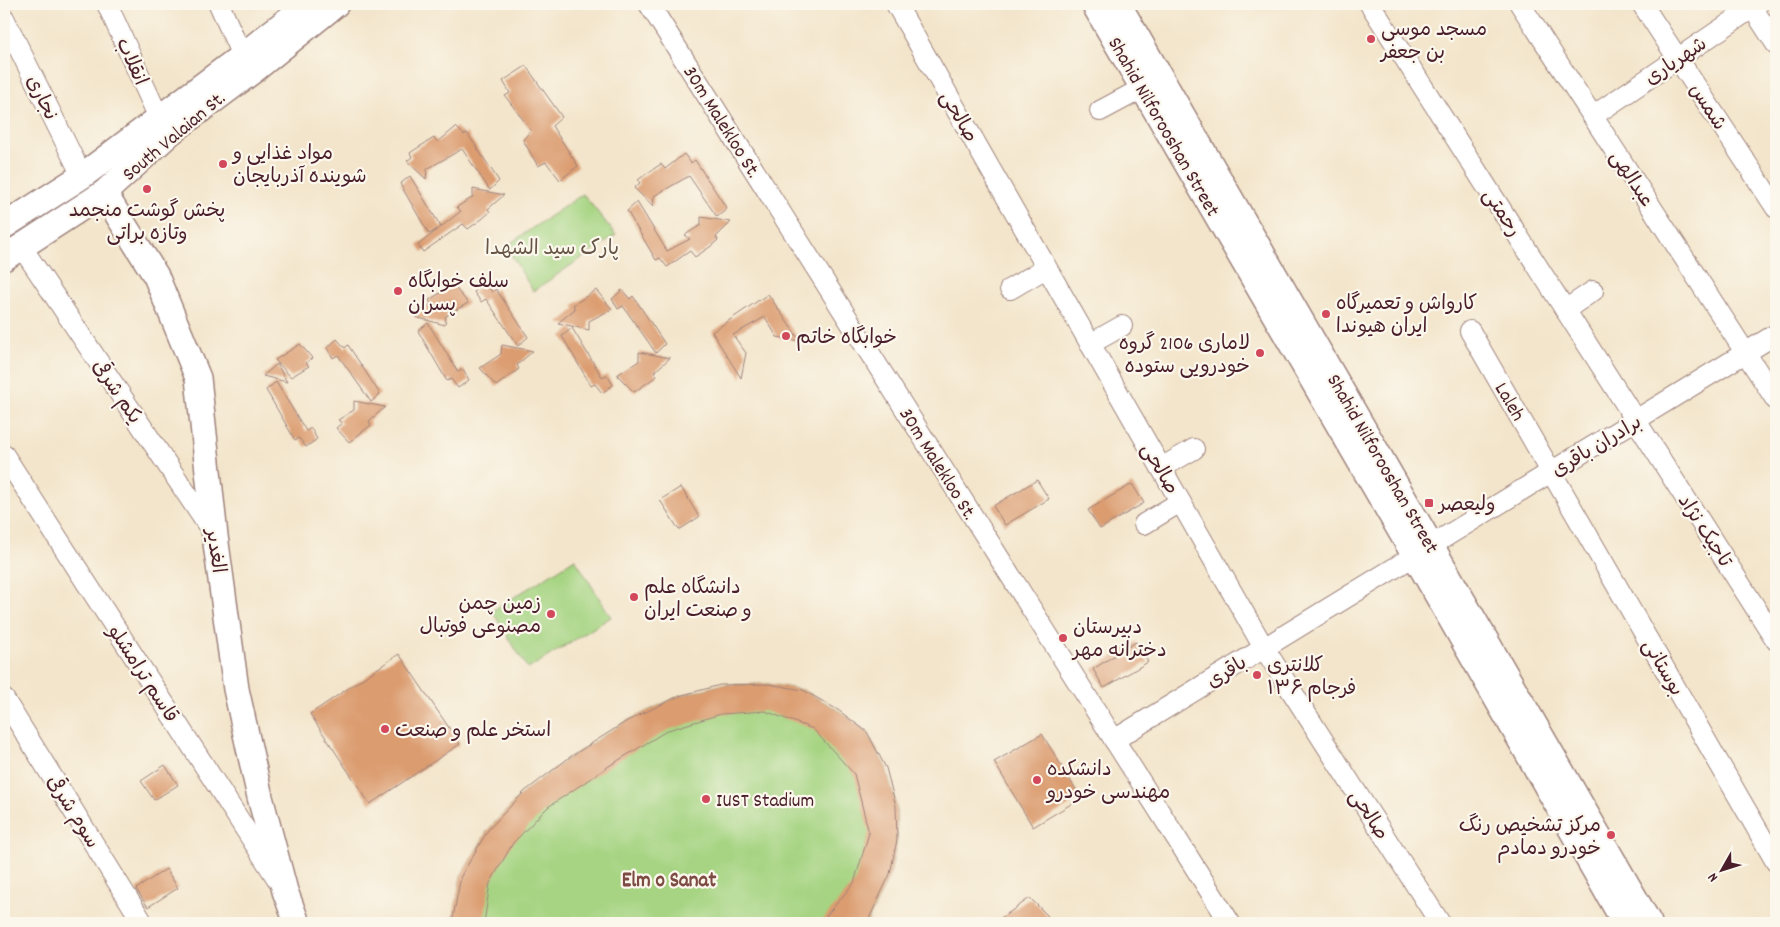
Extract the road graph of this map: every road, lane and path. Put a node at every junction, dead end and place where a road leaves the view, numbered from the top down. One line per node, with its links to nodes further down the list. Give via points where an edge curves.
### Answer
1 (107, 4): 20 (street, انقلاب)
2 (219, 4): 15 (street)
3 (308, 4): 15 (main road, South Valaian St.)
4 (336, 4): 22 (main road, South Valaian St., via 170,132)
5 (649, 4): 48 (street, 30m Malekloo St.)
6 (896, 4): 26 (street, صالحی)
7 (1094, 4): 17 (main road, Shahid Nilforooshan Street)
8 (1118, 4): 44 (main road, Shahid Nilforooshan Street)
9 (1370, 4): 29 (street, رحمتی)
10 (1520, 4): 19 (street, عبدالهی)
11 (1642, 4): 16 (street, شمس)
12 (1753, 5): 14 (street); 16 (street, شهریاری)
13 (4, 18): 21 (street, نجاری)
14 (1776, 44)
15 (242, 56): 20 (main road, South Valaian St.)
16 (1678, 58): 19 (street, شهریاری); 23 (street, شمس)
17 (1143, 88): 18 (street); 44 (main road, Shahid Nilforooshan Street)
18 (1100, 111)
19 (1592, 116): 34 (street, عبدالهی)
20 (159, 118): 21 (main road, South Valaian St.)
21 (82, 176): 22 (main road, الغدیر); 24 (main road, South Valaian St.)
22 (98, 197): 25 (main road, South Valaian St.); 43 (main road, الغدیر, via 156,276 198,378)
23 (1776, 208)
24 (4, 226)
25 (12, 252): 43 (street, یکم شرقی)
26 (1046, 268): 27 (street); 33 (street, صالحی)
27 (1010, 290)
28 (1593, 291): 29 (street)
29 (1565, 310): 36 (street, رحمتی)
30 (1122, 326): 33 (street)
31 (1470, 330): 40 (street, Laleh)
32 (1776, 334): 34 (street, برادران باقری)
33 (1090, 344): 39 (street, صالحی)
34 (1746, 352): 35 (street, عبدالهی); 36 (street, برادران باقری)
35 (1776, 400)
36 (1636, 420): 40 (street, برادران باقری); 45 (street, تاجیک نژاد)
37 (1194, 449): 39 (street)
38 (4, 455): 50 (street, قاسم ترامشلو)
39 (1161, 468): 41 (street, صالحی)
40 (1551, 472): 44 (street, برادران باقری); 49 (street, بوستانی)
41 (1180, 502): 42 (street); 46 (street, صالحی)
42 (1144, 524)
43 (215, 536): 50 (main road, الغدیر, via 236,689)
44 (1424, 550): 46 (street, باقری); 55 (main road, Shahid Nilforooshan Street); 56 (main road, Shahid Nilforooshan Street)
45 (1776, 640)
46 (1264, 648): 48 (street, باقری); 54 (street, صالحی)
47 (4, 699): 52 (street, سوم شرقی)
48 (1114, 740): 53 (street, 30m Malekloo St.)
49 (1776, 862)
50 (285, 891): 51 (main road, الغدیر)
51 (292, 921)
52 (144, 923)
53 (1230, 923)
54 (1440, 923)
55 (1625, 923)
56 (1650, 923)

